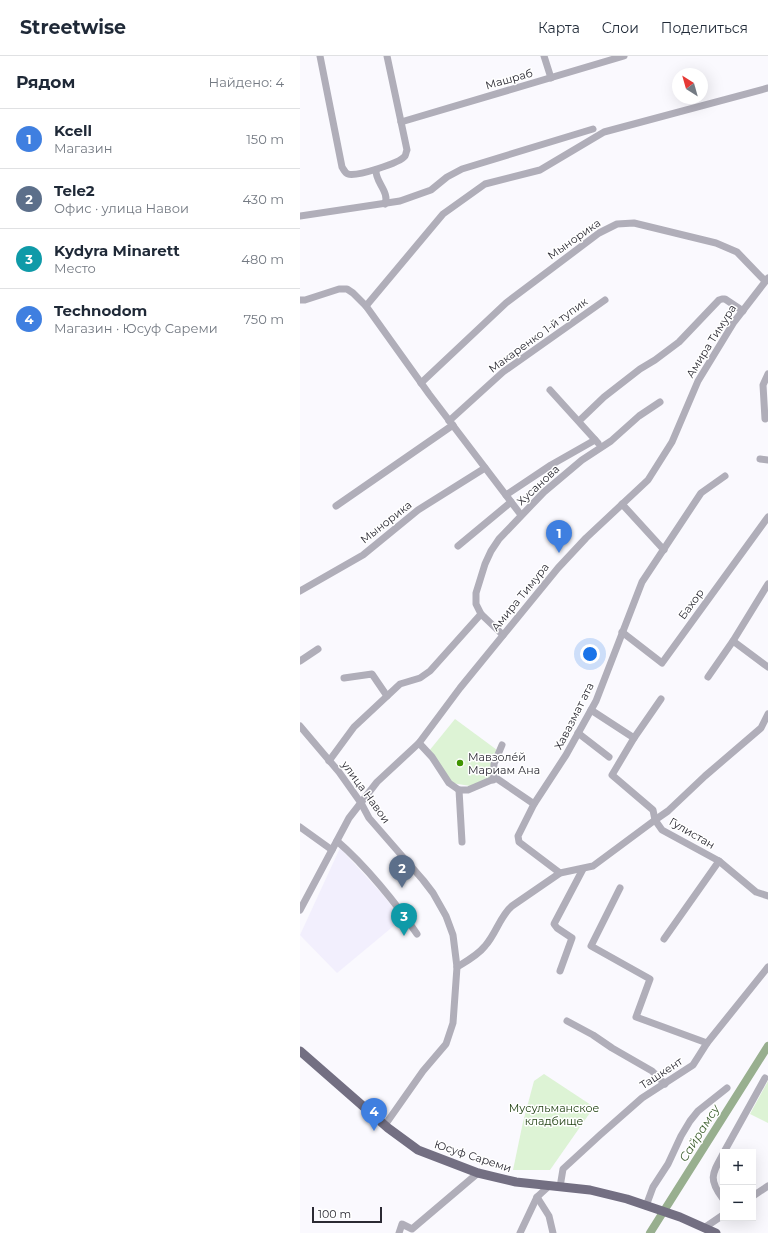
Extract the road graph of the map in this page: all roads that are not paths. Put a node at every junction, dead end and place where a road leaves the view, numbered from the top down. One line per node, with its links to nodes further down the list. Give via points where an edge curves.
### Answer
1 (320, 56): 9 (street, via 342,167 345,173 350,175)
2 (388, 56): 7 (street)
3 (544, 56): 5 (street)
4 (624, 56): 5 (street, Машраб)
5 (551, 78): 7 (street, Машраб)
6 (768, 88): 15 (street, via 604,132 540,170 485,184 443,214)
7 (401, 122): 9 (street, via 406,155)
8 (593, 129): 10 (street, via 462,169 431,190)
9 (376, 170): 10 (street, via 377,179 386,195)
10 (385, 204): 11 (street)
11 (300, 216)
12 (767, 280): 16 (street, Амира Тимура); 18 (street, Мынорика, via 736,252 716,242 634,223 617,224 599,233 506,303)
13 (300, 300): 15 (street, via 347,289)
14 (605, 300): 23 (street, Макаренко 1-й тупик, via 503,372)
15 (366, 306): 18 (street)
16 (743, 311): 22 (street, via 725,299 718,300 679,342 604,397); 32 (street, Амира Тимура, via 698,381 672,442 648,480)
17 (768, 374): 21 (street, via 763,385)
18 (421, 383): 23 (street)
19 (550, 390): 22 (street)
20 (660, 402): 25 (street, Хусанова)
21 (765, 419)
22 (579, 421): 24 (street)
23 (451, 423): 28 (street); 33 (street, Макаренко 1-й тупик)
24 (595, 440): 25 (street); 30 (street)
25 (601, 448): 34 (street, Хусанова, via 582,460)
26 (760, 459): 27 (street)
27 (768, 460)
28 (485, 468): 30 (street); 39 (street, Мынорика, via 418,510 362,555)
29 (725, 476): 37 (street, Хавазмат ата, via 701,494)
30 (506, 495): 31 (street)
31 (511, 502): 34 (street); 36 (street)
32 (622, 504): 37 (street); 42 (street, Амира Тимура, via 558,568)
33 (336, 506)
34 (521, 515): 40 (street, Хусанова, via 499,539 485,564 476,593 476,604)
35 (768, 517): 41 (street, Бахор, via 662,663)
36 (458, 546)
37 (664, 550): 41 (street, Хавазмат ата, via 642,582)
38 (768, 584): 43 (street)
39 (300, 591)
40 (481, 614): 42 (street); 49 (street, via 430,671 420,678 400,684)
41 (622, 632): 51 (street, Хавазмат ата)
42 (503, 635): 57 (street, Амира Тимура)
43 (733, 641): 46 (street); 47 (street)
44 (318, 649): 45 (street)
45 (300, 661)
46 (768, 667)
47 (708, 677)
48 (344, 678): 49 (street, via 372,674)
49 (387, 696): 60 (street, via 354,727)
50 (661, 699): 56 (street, Гулистан)
51 (591, 710): 55 (street, Хавазмат ата); 56 (street)
52 (768, 714): 54 (street)
53 (300, 726): 60 (street, улица Навои)
54 (764, 728): 65 (street, via 705,776 668,811)
55 (578, 734): 59 (street); 64 (street, Хавазмат ата)
56 (634, 738): 65 (street, Гулистан, via 612,775 653,810)
57 (419, 743): 62 (street, via 449,783); 63 (street, Амира Тимура, via 377,782)
58 (502, 745): 61 (street, via 494,764)
59 (609, 757)
60 (329, 761): 63 (street, улица Навои)
61 (493, 780): 62 (street, via 468,790); 64 (street, via 496,778)
62 (459, 790): 68 (street)
63 (361, 803): 67 (street, Амира Тимура, via 349,818); 78 (street, улица Навои, via 369,818 433,893 453,935)
64 (534, 804): 72 (street, Хавазмат ата, via 518,836 519,842)
65 (654, 820): 70 (street, Гулистан, via 662,830); 71 (street, via 593,866)
66 (300, 827): 69 (street)
67 (337, 841): 69 (street, Амира Тимура); 76 (street, via 375,881)
68 (462, 842)
69 (332, 850): 75 (street, Амира Тимура)
70 (719, 861): 74 (street, Гулистан, via 756,892); 77 (street)
71 (583, 869): 72 (street); 80 (street, via 554,924 572,938)
72 (560, 873): 78 (street, via 509,909 486,945)
73 (620, 888): 82 (street, via 591,946 650,979 636,1017)
74 (768, 896)
75 (300, 910)
76 (417, 934)
77 (664, 939)
78 (457, 967): 87 (street, улица Навои, via 453,1023 446,1044 423,1071)
79 (768, 968): 82 (street, Ташкент)
80 (560, 971)
81 (567, 1021): 85 (street, via 652,1071)
82 (706, 1043): 85 (street, Ташкент, via 693,1065)
83 (300, 1051): 87 (main road, Юсуф Сареми)
84 (765, 1078): 88 (street)
85 (665, 1084): 93 (street, Ташкент, via 642,1098 563,1168)
86 (727, 1088): 97 (street, via 698,1111 690,1121 653,1187)
87 (385, 1125): 90 (main road, Юсуф Сареми, via 418,1150)
88 (726, 1149)
89 (720, 1160): 94 (street, via 713,1172 714,1182)
90 (478, 1172): 91 (main road, Юсуф Сареми, via 516,1182); 100 (street, via 412,1229 402,1224)
91 (549, 1186): 93 (main road, Юсуф Сареми); 96 (street)
92 (768, 1186): 95 (street)
93 (560, 1187): 97 (main road, Юсуф Сареми, via 590,1190)
94 (720, 1193)
95 (756, 1194)
96 (537, 1197): 101 (street); 102 (street, via 550,1216)
97 (650, 1207): 99 (main road, Юсуф Сареми)
98 (720, 1217): 99 (street)
99 (704, 1228): 103 (main road, Юсуф Сареми)
100 (399, 1233)
101 (520, 1233)
102 (553, 1233)
103 (716, 1233)

